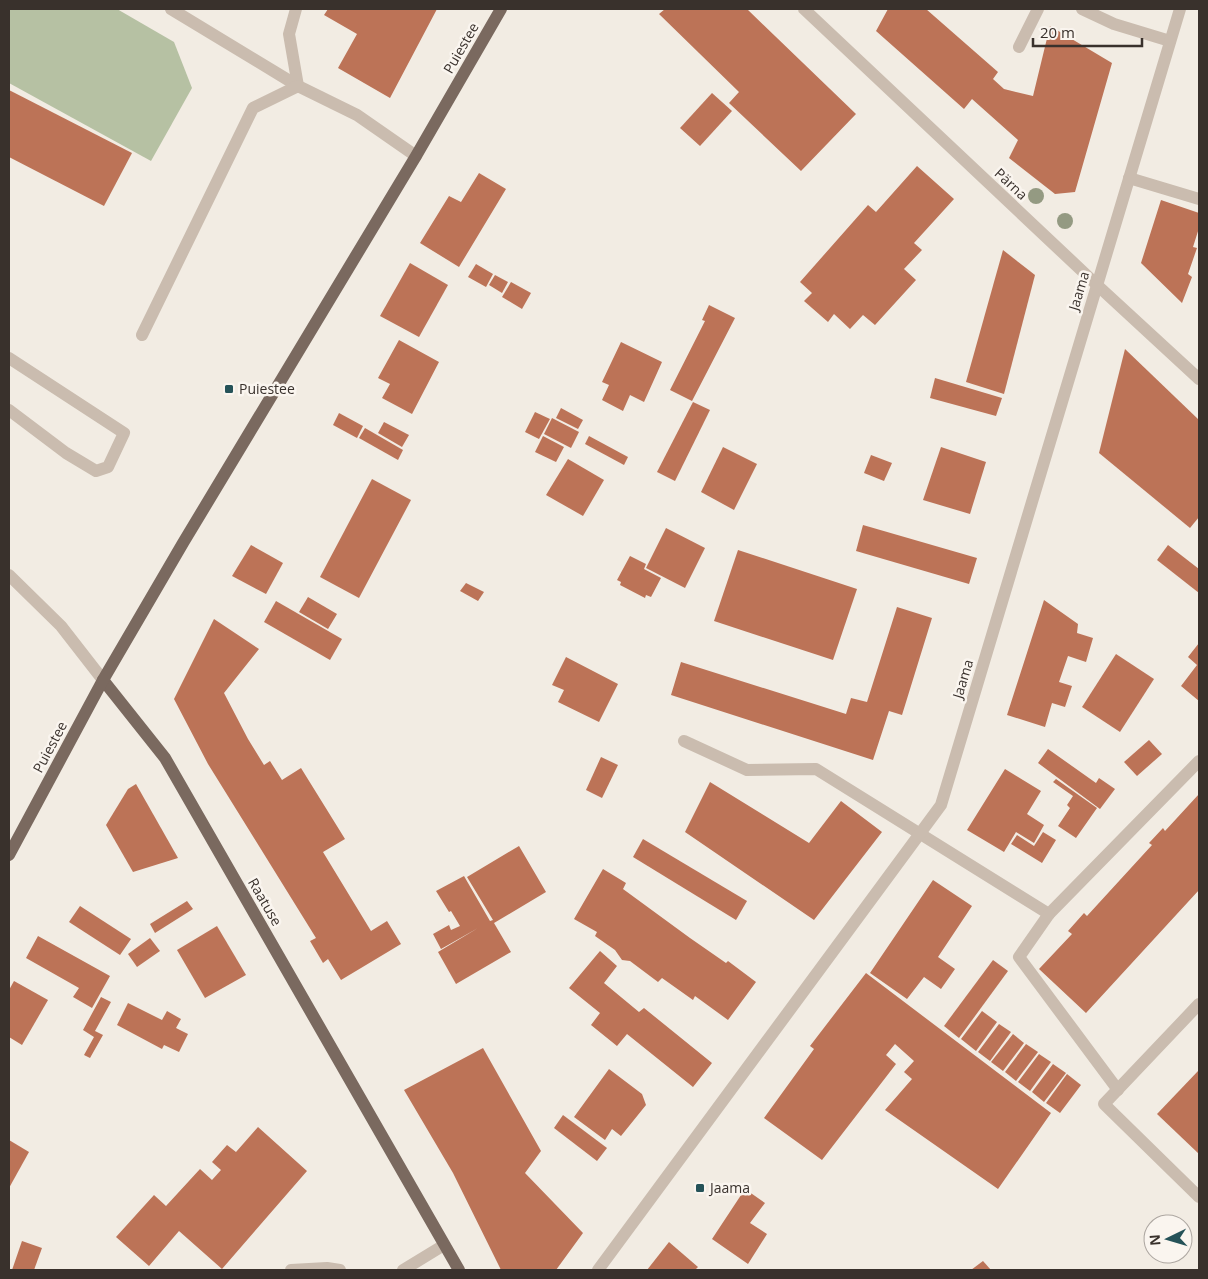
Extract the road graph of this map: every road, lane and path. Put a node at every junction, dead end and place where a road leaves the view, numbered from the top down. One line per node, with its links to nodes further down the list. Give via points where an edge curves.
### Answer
1 (171, 9): 10 (street)
2 (296, 9): 10 (street, via 289,34)
3 (501, 9): 11 (main road, Puiestee)
4 (804, 9): 14 (street, Pärna)
5 (1038, 9): 9 (street)
6 (1082, 9): 8 (street, via 1114,24)
7 (1180, 9): 8 (street, Jaama)
8 (1170, 41): 12 (street, Jaama)
9 (1018, 47)
10 (298, 86): 11 (street, via 357,115); 15 (street, via 253,108)
11 (416, 156): 20 (main road, Puiestee)
12 (1129, 178): 13 (street); 14 (street, Jaama)
13 (1199, 199)
14 (1097, 285): 17 (street, Pärna); 23 (street, Jaama, via 941,805)
15 (142, 335)
16 (9, 358): 18 (street, via 124,433 108,467 96,471)
17 (1199, 379)
18 (9, 410)
19 (9, 575): 20 (street, Raatuse, via 61,626)
20 (102, 680): 24 (main road, Puiestee); 29 (main road, Raatuse, via 165,758)
21 (684, 741): 23 (street, via 747,770 816,768)
22 (1199, 761): 25 (street)
23 (920, 833): 25 (street); 34 (street, Jaama)
24 (9, 855)
25 (1049, 914): 27 (street, via 1019,957)
26 (1199, 1004): 27 (street)
27 (1118, 1090): 28 (street, via 1104,1104)
28 (1199, 1197)
29 (444, 1244): 32 (street); 33 (main road, Raatuse)
30 (291, 1270): 31 (street)
31 (340, 1270)
32 (403, 1270)
33 (459, 1270)
34 (598, 1270)

